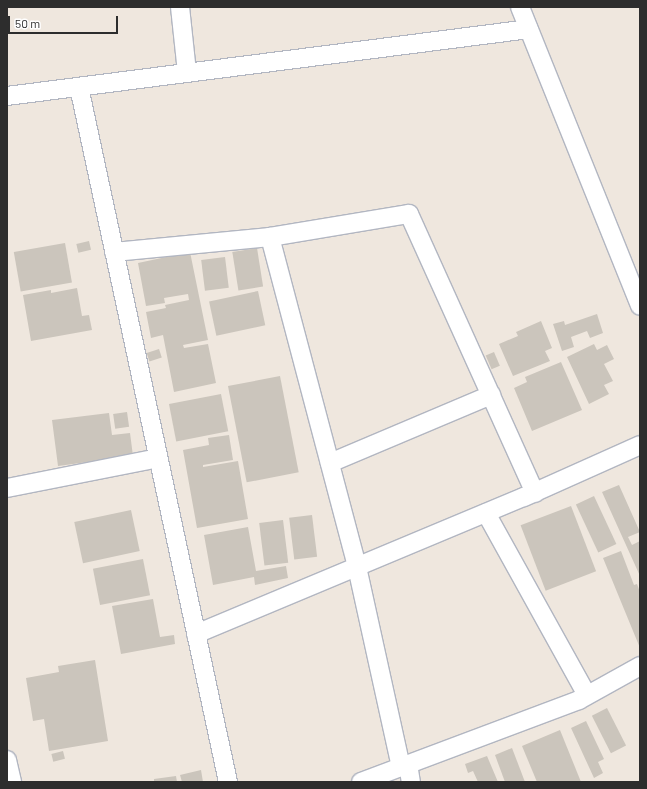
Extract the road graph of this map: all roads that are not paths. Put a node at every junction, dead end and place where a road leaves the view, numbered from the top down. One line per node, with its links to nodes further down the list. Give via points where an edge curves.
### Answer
1 (180, 7): 4 (street)
2 (520, 7): 3 (street)
3 (529, 29): 4 (street); 9 (street)
4 (187, 73): 5 (street)
5 (79, 87): 6 (street); 8 (street)
6 (7, 96)
7 (270, 237): 8 (street); 10 (street, via 409,214); 13 (street)
8 (114, 252): 12 (street)
9 (640, 306)
10 (491, 395): 13 (street); 15 (street)
11 (640, 445): 15 (street)
12 (158, 458): 14 (street); 18 (street)
13 (330, 463): 17 (street)
14 (7, 488)
15 (535, 492): 16 (street)
16 (486, 513): 17 (street); 20 (street)
17 (358, 567): 18 (street); 22 (street)
18 (196, 634): 24 (street)
19 (640, 666): 20 (street)
20 (587, 695): 22 (street)
21 (7, 760): 23 (street)
22 (404, 766): 25 (street); 26 (street)
23 (12, 782)
24 (228, 782)
25 (361, 782)
26 (411, 782)

